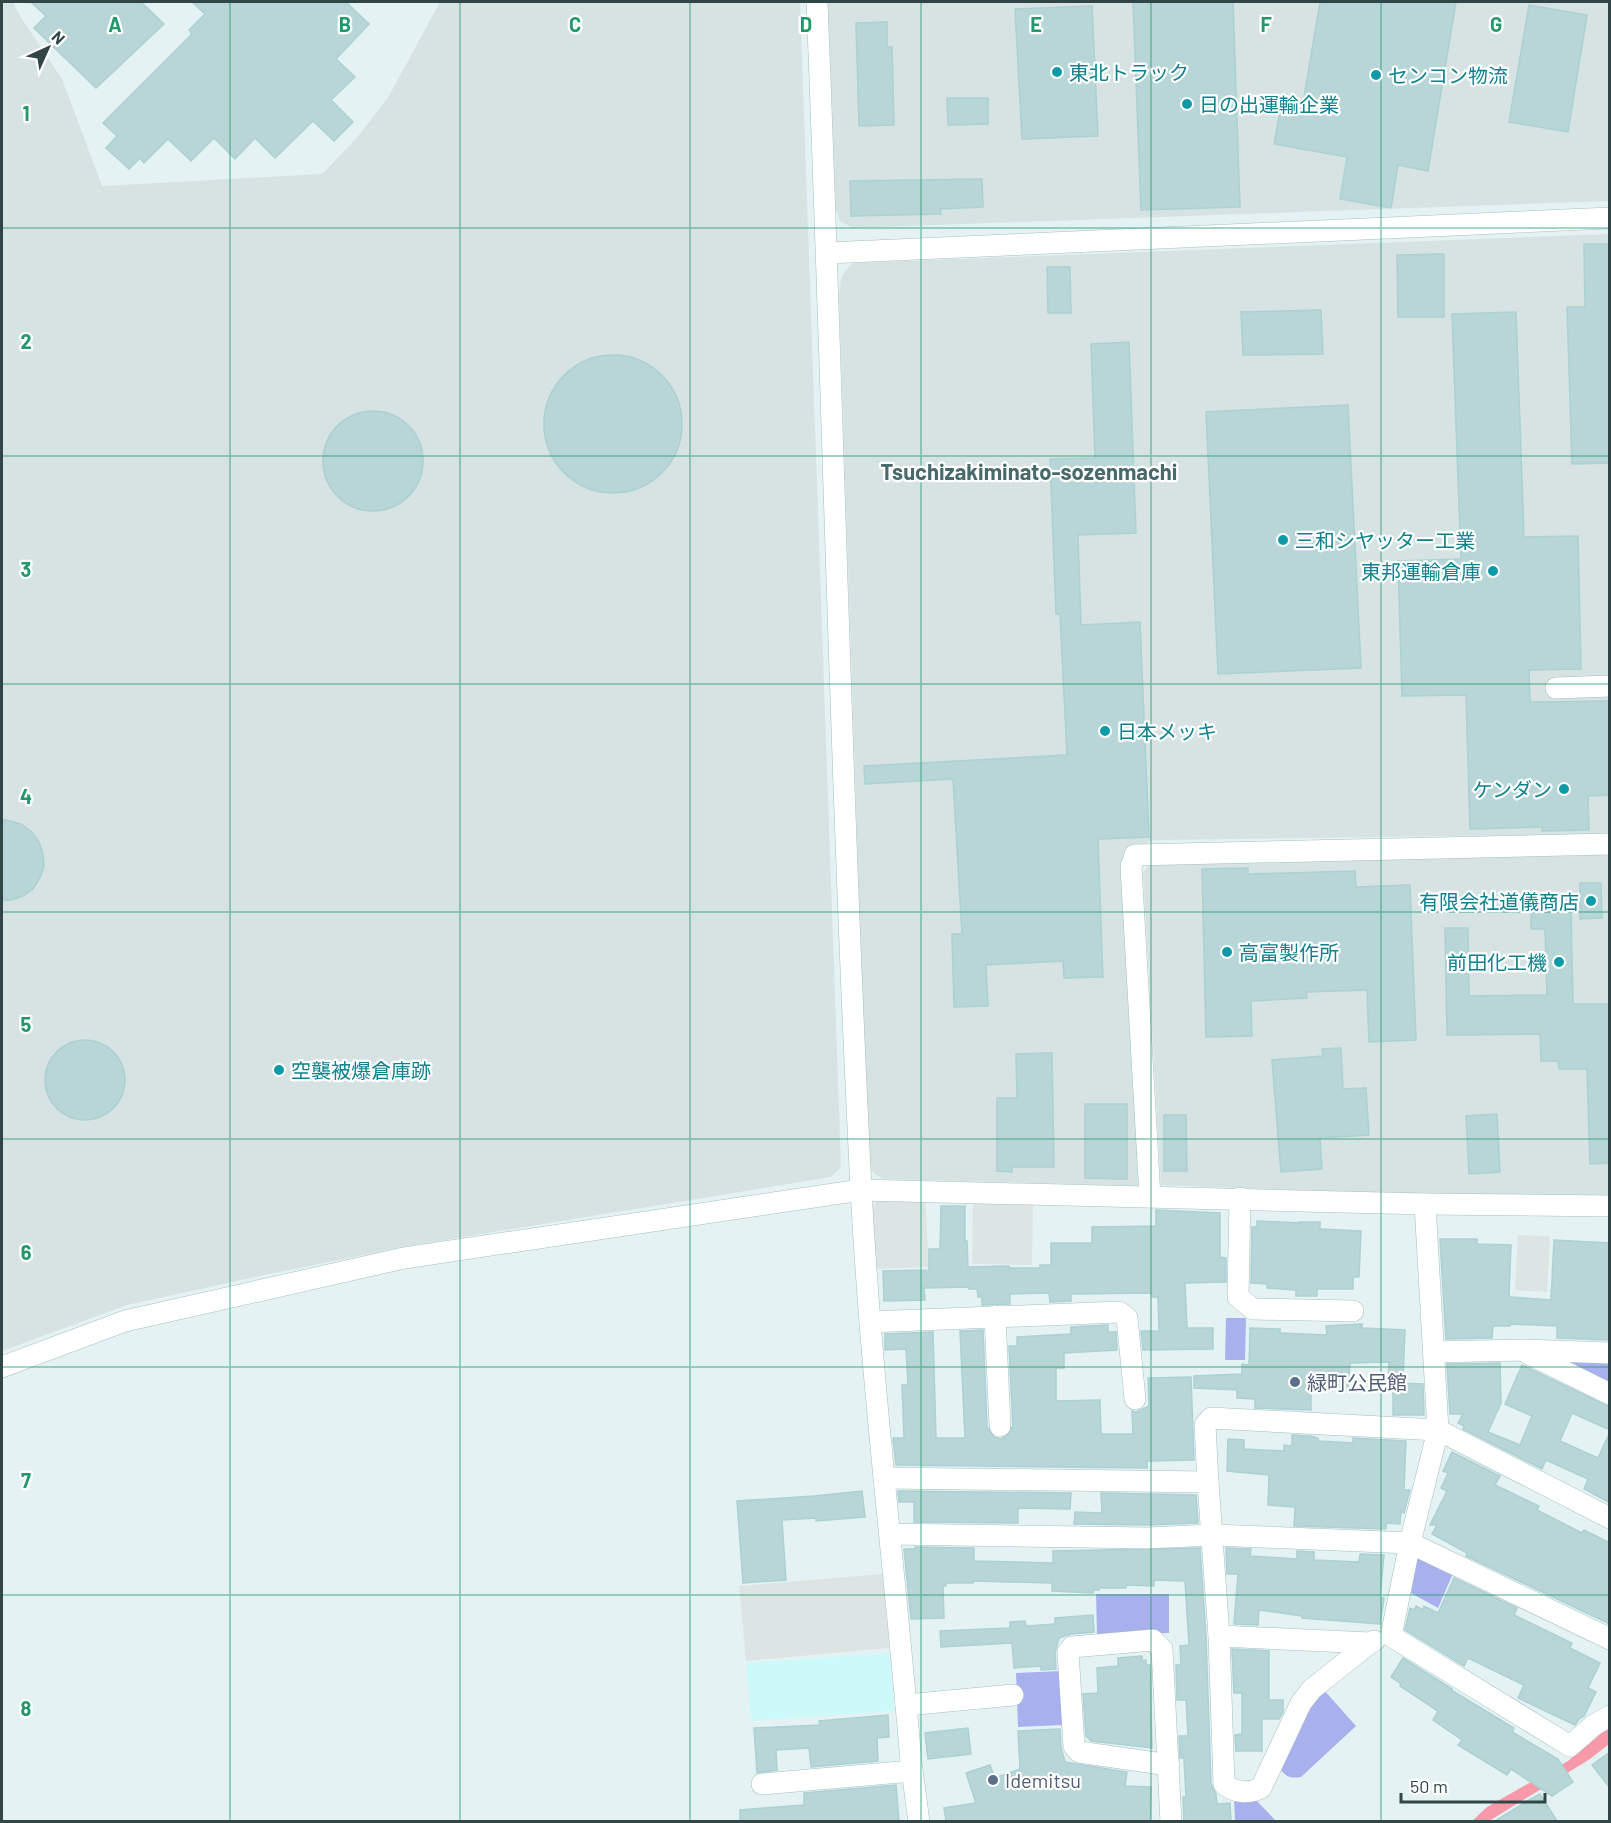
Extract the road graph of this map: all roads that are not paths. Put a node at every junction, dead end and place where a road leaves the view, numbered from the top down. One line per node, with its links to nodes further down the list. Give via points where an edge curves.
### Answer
1 (817, 2): 3 (street)
2 (1610, 218): 3 (street)
3 (827, 253): 7 (street)
4 (1610, 686): 5 (street)
5 (1556, 688)
6 (1610, 844): 8 (street, via 1135,855 1131,867)
7 (861, 1190): 8 (street); 14 (street); 18 (street, via 404,1258 125,1321)
8 (1150, 1197): 9 (street)
9 (1240, 1198): 10 (street); 12 (street, via 1238,1297 1253,1309)
10 (1425, 1204): 11 (street); 16 (street)
11 (1610, 1206)
12 (1353, 1311)
13 (995, 1316): 14 (street); 20 (street, via 1119,1312 1127,1318); 21 (street)
14 (870, 1322): 23 (street)
15 (1522, 1350): 16 (street); 17 (street); 19 (street)
16 (1434, 1352): 22 (street)
17 (1610, 1353)
18 (2, 1366)
19 (1610, 1394)
20 (1135, 1399)
21 (1000, 1426)
22 (1438, 1430): 24 (street, via 1211,1418 1205,1425); 25 (street); 28 (street)
23 (885, 1478): 24 (street); 26 (street)
24 (1209, 1482): 27 (street)
25 (1610, 1518)
26 (890, 1534): 27 (street, via 1147,1538); 34 (street)
27 (1214, 1535): 28 (street); 29 (street)
28 (1410, 1543): 30 (street); 31 (street)
29 (1219, 1636): 32 (street); 32 (street, via 1224,1784 1232,1791 1253,1792 1261,1788 1301,1703 1312,1689)
30 (1391, 1636): 32 (street); 35 (street, via 1570,1746)
31 (1610, 1639)
32 (1370, 1643)
33 (1013, 1695): 34 (street)
34 (906, 1705): 37 (street)
35 (1610, 1716)
36 (1169, 1765): 36 (street, via 1162,1648 1153,1640 1072,1647 1068,1652 1074,1746 1079,1752); 40 (street)
37 (912, 1771): 38 (street); 39 (street)
38 (762, 1784)
39 (919, 1821)
40 (1171, 1821)

